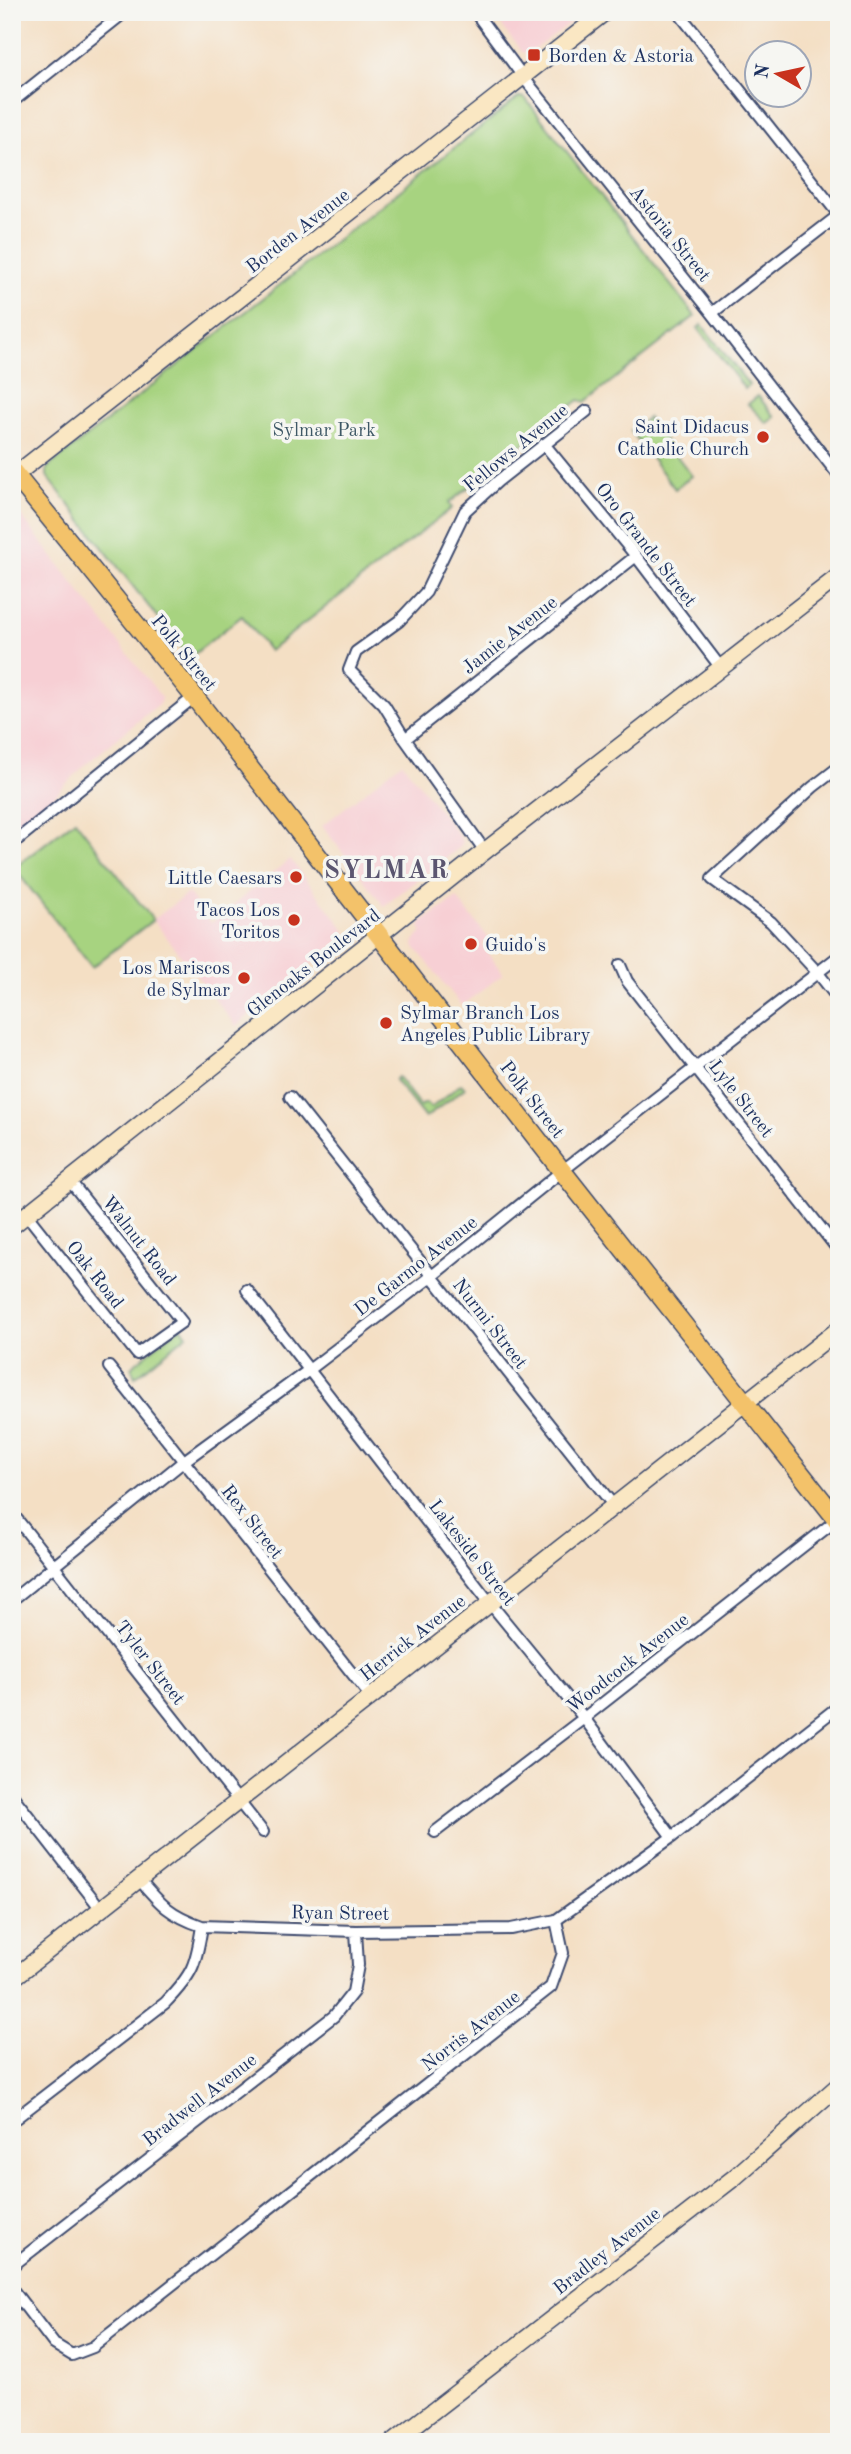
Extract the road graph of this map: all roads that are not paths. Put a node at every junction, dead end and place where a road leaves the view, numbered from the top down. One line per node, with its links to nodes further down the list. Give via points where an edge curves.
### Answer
1 (125, 12): 6 (street)
2 (475, 12): 5 (street, Astoria Street)
3 (605, 12): 5 (street, Borden Avenue)
4 (678, 12): 7 (street)
5 (524, 78): 8 (street, Astoria Street); 11 (street, Borden Avenue)
6 (12, 102)
7 (839, 215): 8 (street)
8 (712, 313): 12 (street, Astoria Street)
9 (587, 411): 10 (street, Fellows Avenue)
10 (544, 444): 13 (street, Oro Grande Street); 17 (street, Fellows Avenue, via 464,511 426,592 398,621 356,652 349,670 384,705)
11 (13, 475): 16 (main road, Polk Street)
12 (839, 476)
13 (636, 556): 15 (street, Oro Grande Street); 17 (street, Jamie Avenue)
14 (839, 576): 15 (street, Glenoaks Boulevard)
15 (721, 668): 20 (street, Glenoaks Boulevard)
16 (194, 696): 19 (street); 21 (main road, Polk Street)
17 (405, 739): 20 (street)
18 (839, 767): 24 (street, via 712,879 771,922)
19 (12, 844)
20 (485, 851): 21 (street, Glenoaks Boulevard)
21 (380, 936): 28 (main road, Polk Street); 29 (street, Glenoaks Boulevard)
22 (839, 956): 24 (street, De Garmo Avenue)
23 (620, 965): 26 (street, Lyle Street, via 627,981)
24 (818, 973): 25 (street); 26 (street, De Garmo Avenue)
25 (839, 1000)
26 (696, 1068): 28 (street, De Garmo Avenue); 32 (street, Lyle Street)
27 (290, 1097): 33 (street, Nurmi Street)
28 (562, 1171): 33 (street, De Garmo Avenue); 39 (main road, Polk Street)
29 (70, 1181): 30 (street, Glenoaks Boulevard); 36 (street, Walnut Road, via 182,1321)
30 (27, 1215): 31 (street, Glenoaks Boulevard); 36 (street, Oak Road)
31 (12, 1226)
32 (839, 1251)
33 (432, 1276): 38 (street, De Garmo Avenue); 41 (street, Nurmi Street)
34 (247, 1290): 38 (street, Lakeside Street)
35 (839, 1328): 39 (street, Herrick Avenue)
36 (137, 1354)
37 (109, 1367): 40 (street, Rex Street)
38 (309, 1370): 40 (street, De Garmo Avenue); 46 (street, Lakeside Street)
39 (746, 1403): 41 (street, Herrick Avenue); 43 (main road, Polk Street)
40 (184, 1461): 44 (street, De Garmo Avenue); 47 (street, Rex Street)
41 (613, 1505): 46 (street, Herrick Avenue)
42 (12, 1513): 44 (street, Tyler Street)
43 (838, 1520): 49 (street, Woodcock Avenue)
44 (55, 1567): 45 (street, De Garmo Avenue); 51 (street, Tyler Street)
45 (12, 1600)
46 (490, 1603): 47 (street, Herrick Avenue); 49 (street, Lakeside Street)
47 (370, 1696): 51 (street, Herrick Avenue)
48 (839, 1706): 54 (street)
49 (584, 1718): 53 (street, Woodcock Avenue); 54 (street, Lakeside Street)
50 (12, 1795): 56 (street)
51 (239, 1802): 52 (street, Tyler Street); 55 (street, Herrick Avenue)
52 (263, 1832)
53 (435, 1832)
54 (672, 1837): 57 (street)
55 (139, 1879): 56 (street, Herrick Avenue); 58 (street, Ryan Street, via 179,1918)
56 (101, 1909): 60 (street, Herrick Avenue)
57 (556, 1920): 59 (street, Ryan Street, via 511,1929); 64 (street, Norris Avenue, via 563,1953 551,1987 93,2347 72,2355 54,2344)
58 (202, 1926): 59 (street, Ryan Street); 62 (street, via 186,1982)
59 (356, 1931): 63 (street, Bradwell Avenue, via 354,1992 334,2016)
60 (12, 1979)
61 (839, 2085): 65 (street, Bradley Avenue, via 735,2177)
62 (12, 2121)
63 (12, 2266)
64 (12, 2290)
65 (393, 2442)

